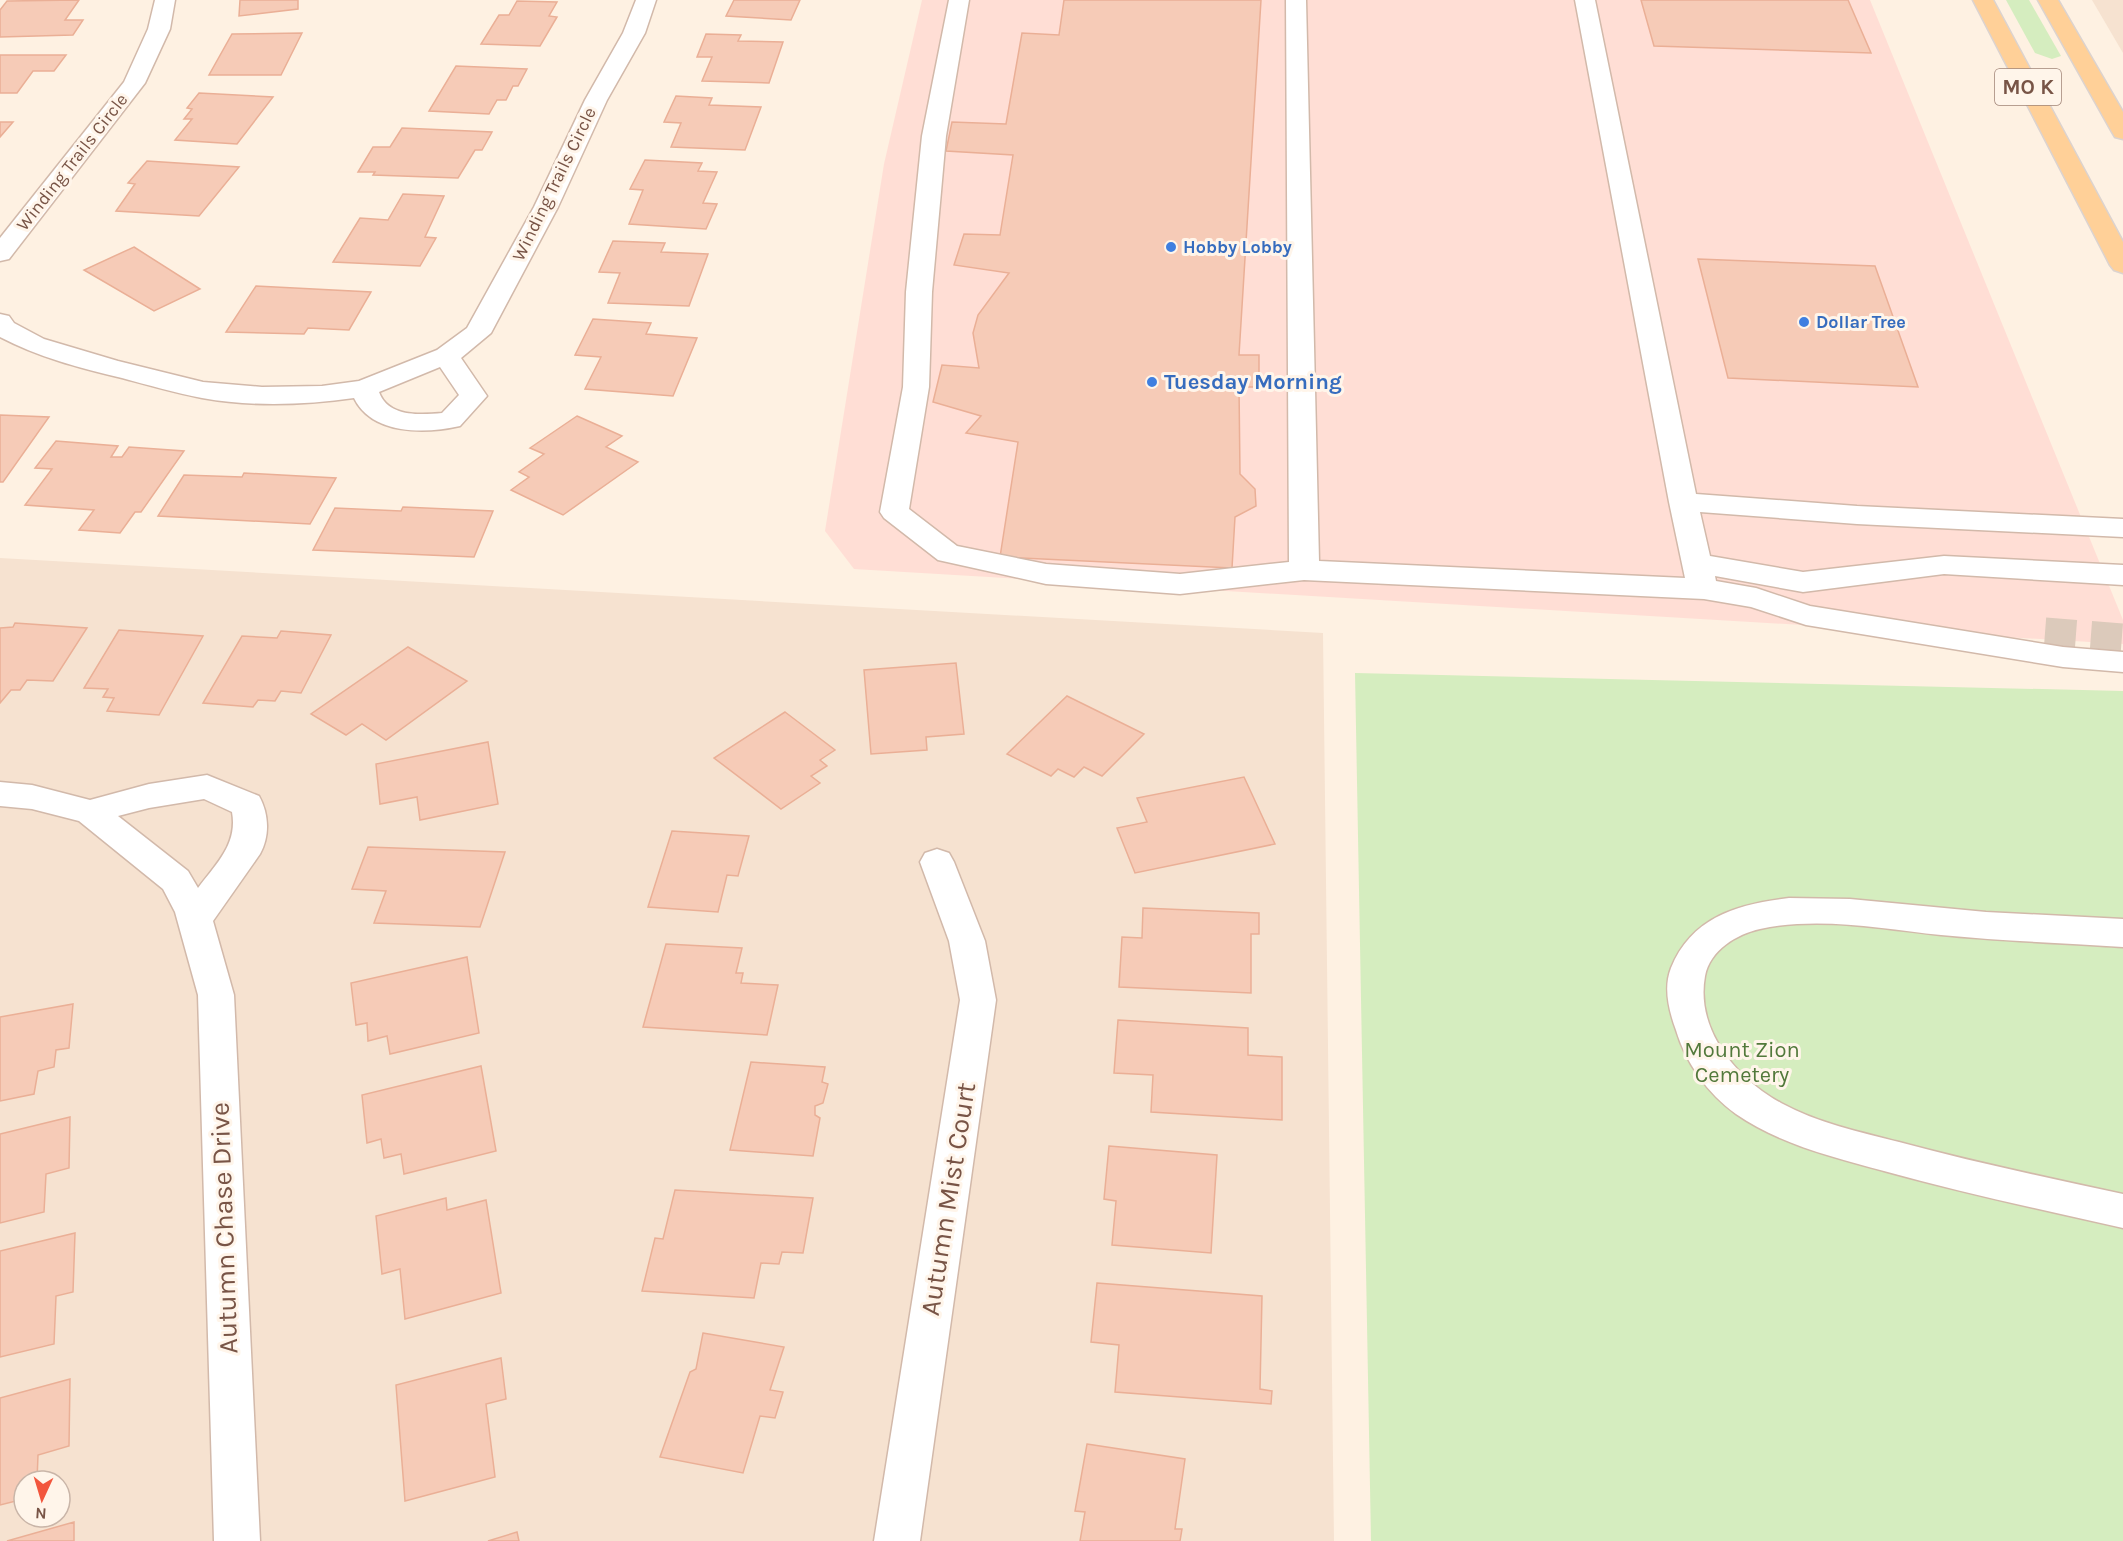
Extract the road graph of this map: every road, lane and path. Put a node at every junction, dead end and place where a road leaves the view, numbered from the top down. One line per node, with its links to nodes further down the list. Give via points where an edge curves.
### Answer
1 (165, 0): 9 (street, Winding Trails Circle, via 159,29 134,83)
2 (646, 0): 14 (street, Winding Trails Circle, via 634,33 478,333)
3 (959, 0): 18 (street, via 934,136 919,292 916,387 894,512 948,553 1047,574 1180,584)
4 (1296, 0): 18 (street)
5 (1585, 0): 16 (street)
6 (1983, 0): 10 (main road, MO K)
7 (2048, 0): 8 (main road, MO K)
8 (2123, 132)
9 (0, 254)
10 (2123, 265)
11 (0, 322): 12 (street, Winding Trails Circle, via 5,329)
12 (35, 345): 13 (street); 15 (street, Winding Trails Circle, via 109,368 203,390 262,395 322,394)
13 (0, 354)
14 (446, 356): 15 (street, Winding Trails Circle); 15 (street, via 473,396 450,420 419,424 392,417 372,405)
15 (364, 388)
16 (1683, 502): 17 (street); 20 (street)
17 (2123, 528)
18 (1304, 570): 20 (street)
19 (2123, 575): 20 (street, via 1944,565 1803,582)
20 (1701, 576): 21 (street)
21 (1756, 598): 22 (street, via 1801,596 1852,601); 23 (street, via 1806,615 2063,657)
22 (2045, 633)
23 (2123, 662)
24 (0, 794): 25 (street, Autumn Chase Drive, via 32,797)
25 (90, 812): 27 (street, Autumn Chase Drive, via 176,880); 27 (street, Autumn Chase Drive, via 149,796 207,788 247,804 249,845)
26 (937, 862): 31 (street, Autumn Mist Court, via 967,941 978,1000)
27 (195, 919): 30 (street, Autumn Chase Drive, via 216,995)
28 (2123, 933): 29 (street, via 1970,925 1839,912 1779,912 1737,921 1712,934 1694,957 1685,987 1689,1021 1702,1051 1730,1087 1772,1117 1809,1135 1955,1175)
29 (2123, 1211)
30 (237, 1541)
31 (897, 1541)

